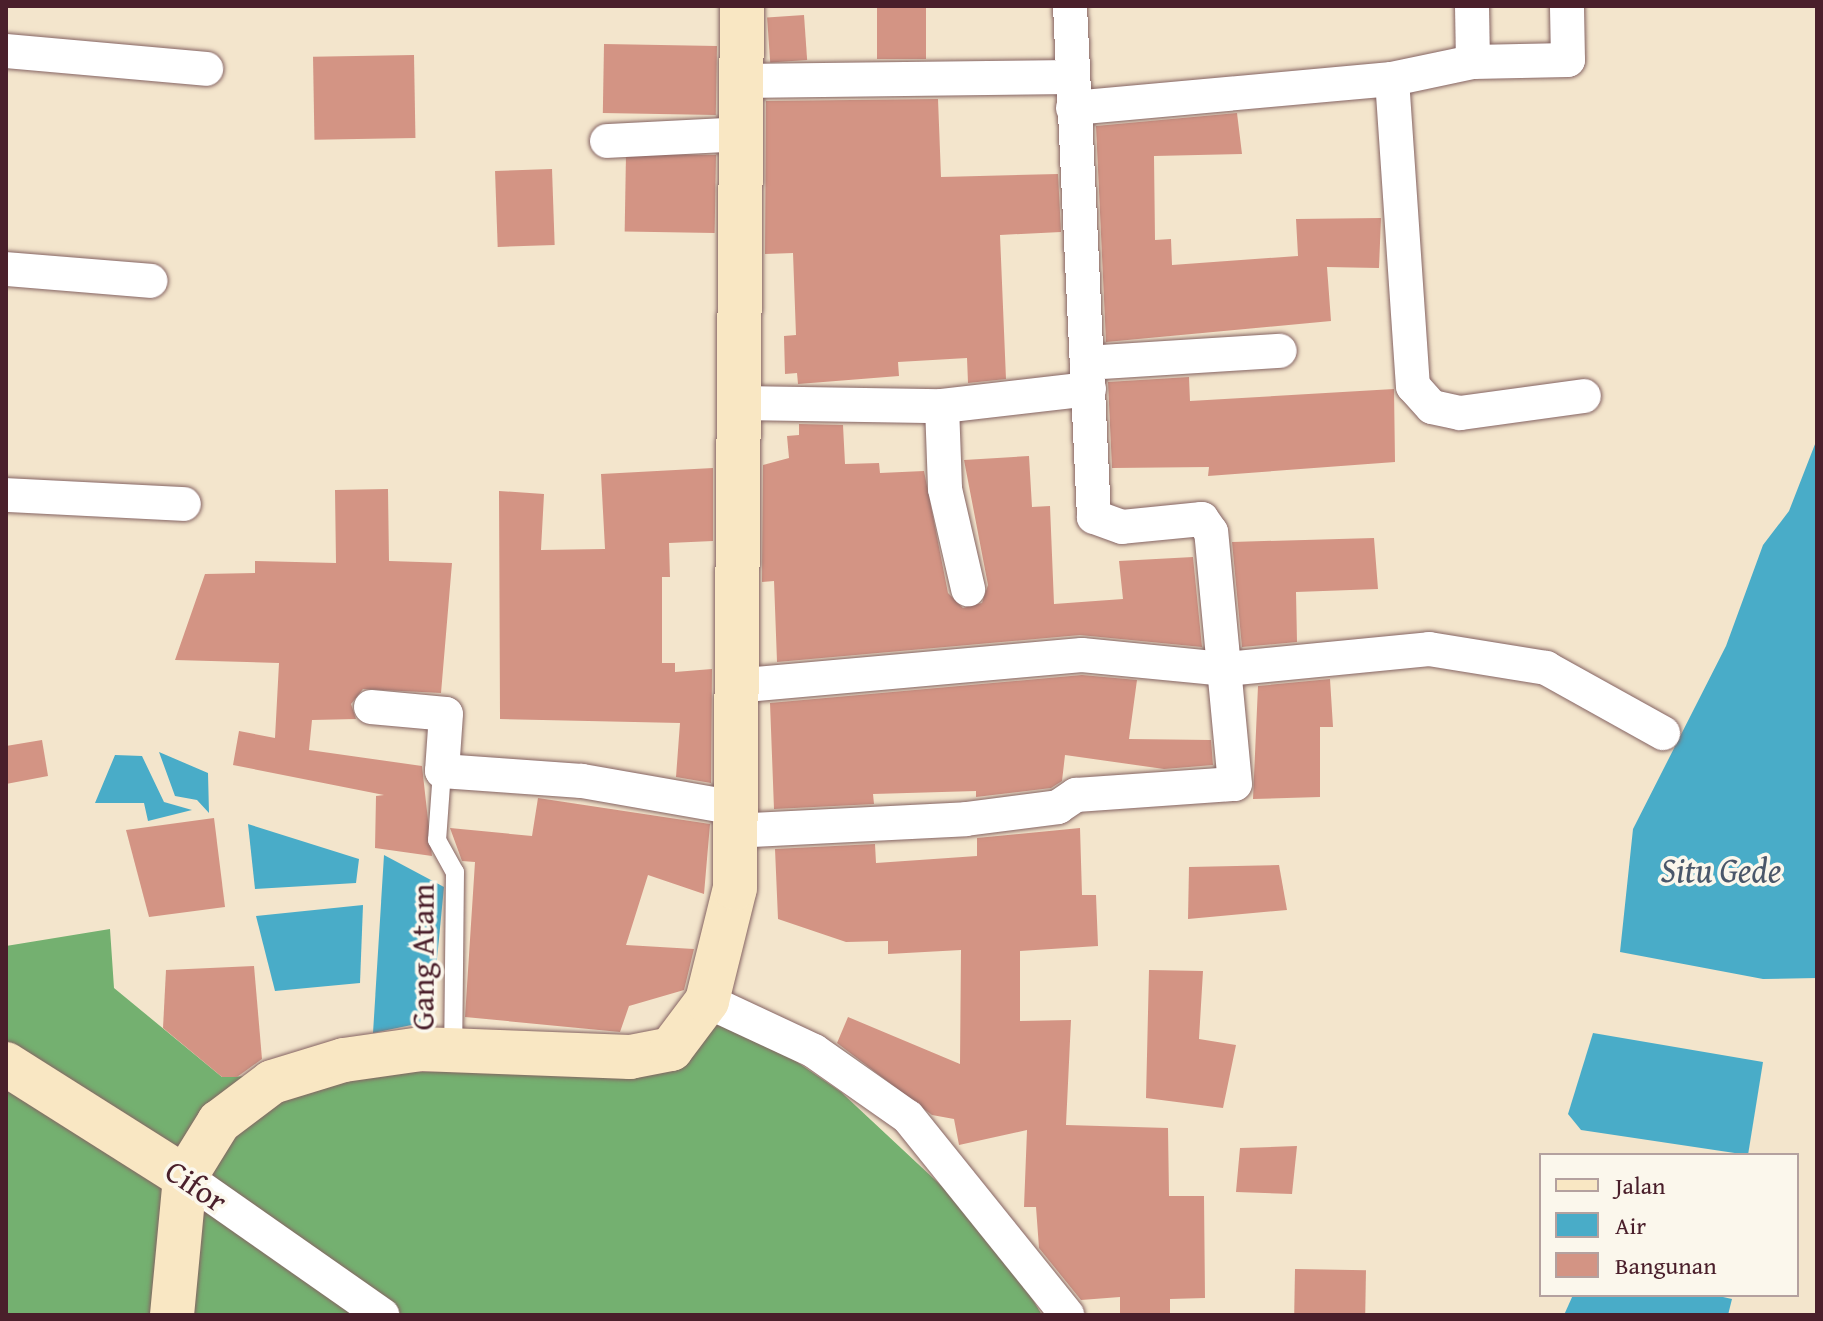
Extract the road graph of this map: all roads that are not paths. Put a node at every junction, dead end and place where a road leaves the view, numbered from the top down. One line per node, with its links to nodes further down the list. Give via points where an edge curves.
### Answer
1 (742, 6): 9 (street)
2 (1070, 6): 10 (street)
3 (1472, 6): 6 (street)
4 (1567, 6): 6 (street, via 1568,60)
5 (6, 51): 7 (street)
6 (1473, 62): 8 (street)
7 (206, 69)
8 (1392, 79): 10 (street); 17 (street, via 1413,386 1432,407 1460,413)
9 (740, 81): 10 (street); 11 (street)
10 (1072, 92): 16 (street)
11 (743, 134): 12 (street); 18 (street)
12 (607, 141)
13 (6, 269): 14 (street)
14 (151, 281)
15 (1280, 351): 16 (street)
16 (1088, 376): 19 (street); 23 (street, via 1094,517 1122,527 1202,519 1211,532)
17 (1584, 396)
18 (740, 403): 19 (street); 24 (street)
19 (942, 406): 22 (street, via 945,489)
20 (6, 495): 21 (street)
21 (184, 504)
22 (968, 589)
23 (1226, 669): 24 (street, via 1082,655); 26 (street, via 1429,649 1546,668); 28 (street, via 1235,784 1076,795 1058,807 966,819)
24 (734, 686): 28 (street)
25 (371, 707): 27 (street, via 446,714)
26 (1663, 733)
27 (442, 771): 28 (street, via 582,781); 30 (lane, Gang Atam, via 437,840 455,872)
28 (732, 819): 29 (street, via 735,888)
29 (707, 1001): 30 (street, via 671,1049 630,1057); 35 (street, via 814,1051 908,1117)
30 (453, 1051): 32 (street, via 344,1060 272,1082 219,1122)
31 (6, 1064): 32 (street, Cifor)
32 (185, 1177): 33 (street); 34 (street, Cifor)
33 (172, 1315)
34 (382, 1315)
35 (1067, 1315)

